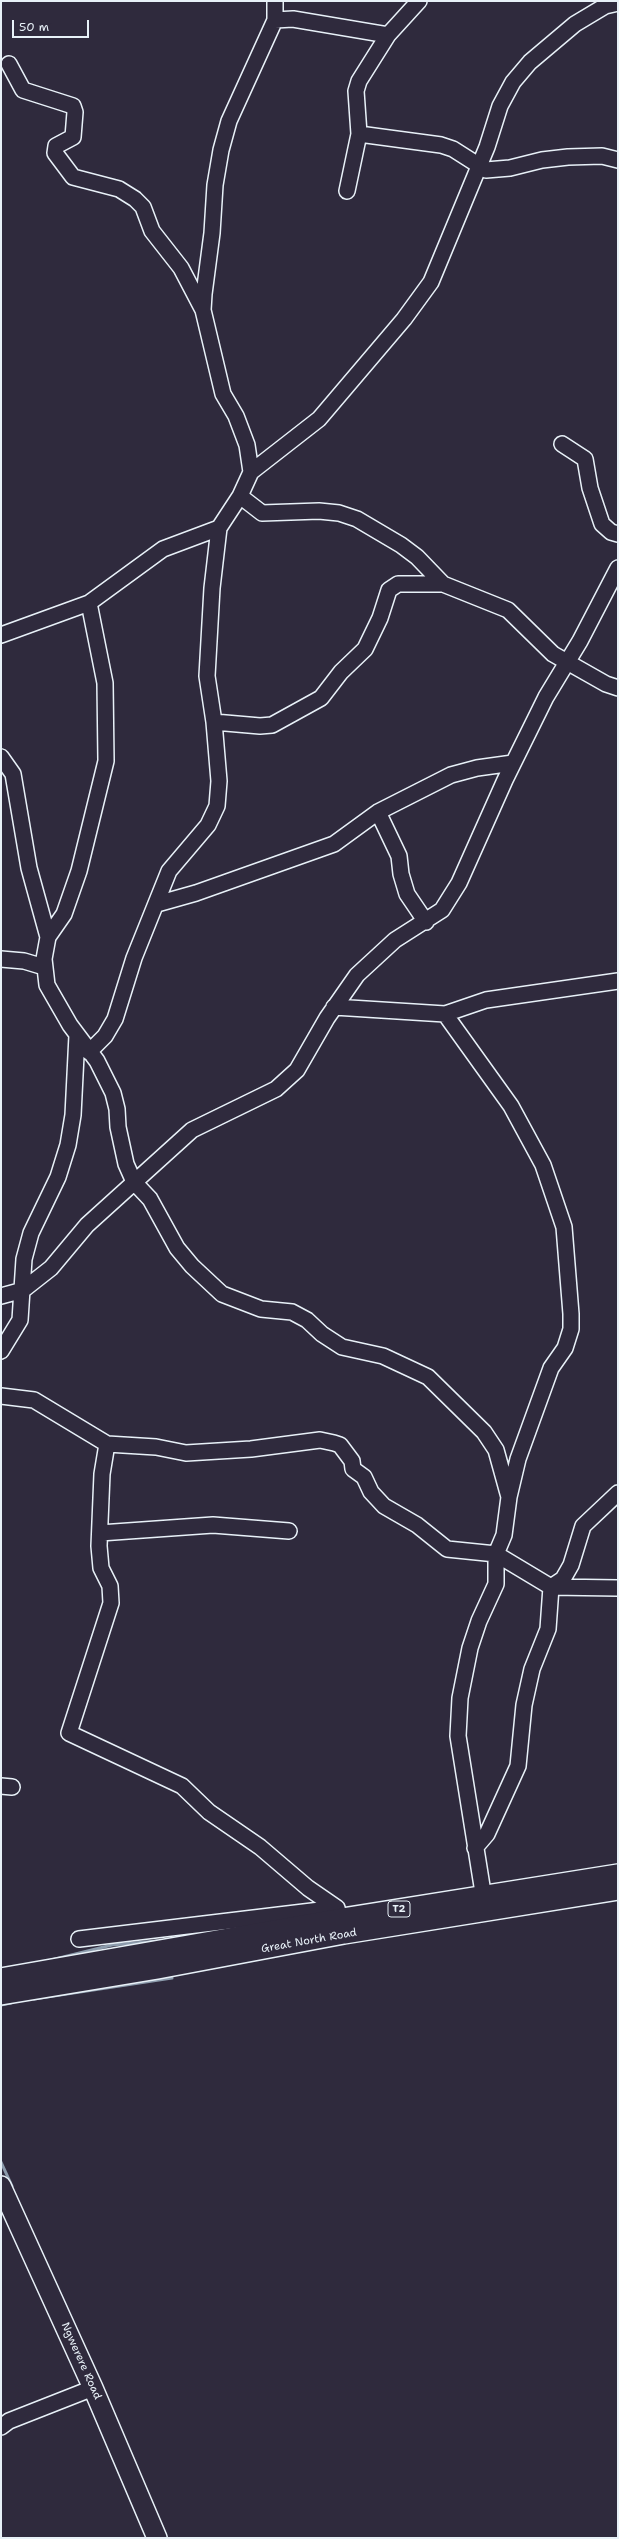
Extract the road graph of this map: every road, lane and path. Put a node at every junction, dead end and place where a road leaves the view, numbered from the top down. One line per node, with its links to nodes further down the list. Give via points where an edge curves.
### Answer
1 (275, 1): 4 (street)
2 (419, 1): 5 (street)
3 (618, 3): 9 (street, via 605,6 575,24 530,62 513,82 500,106)
4 (275, 20): 5 (street, via 293,19); 11 (street, via 229,121 221,150 215,185)
5 (388, 35): 7 (street, via 359,81 356,91)
6 (9, 64): 11 (street, via 23,90 73,106 73,137 56,146 55,153 73,178 118,188 143,207 152,231 181,268)
7 (359, 134): 9 (street, via 441,145 453,149); 10 (street)
8 (618, 160): 9 (street, via 602,156 568,156 495,170)
9 (478, 166): 13 (street, via 431,282 404,319 319,419)
10 (347, 191)
11 (203, 310): 13 (street, via 223,394 236,416 247,445)
12 (562, 444): 16 (street, via 585,459 590,488 602,524 611,532)
13 (251, 472): 14 (street)
14 (240, 496): 15 (street); 18 (street, via 262,513 318,511 339,513 357,520 401,544)
15 (219, 528): 19 (street, via 163,549); 23 (street, via 212,588 207,676)
16 (618, 534)
17 (618, 568): 21 (street, via 580,641)
18 (442, 584): 21 (street, via 508,610 553,654); 23 (street, via 398,584 389,590 380,618 365,649 341,672 321,698 272,725)
19 (88, 603): 20 (street); 29 (street, via 105,683 106,761 80,871 64,914)
20 (1, 636)
21 (566, 662): 22 (street); 25 (street)
22 (618, 688)
23 (214, 722): 27 (street, via 219,782 217,806 208,824 170,871)
24 (1, 757): 29 (street, via 13,774 29,868)
25 (513, 763): 26 (street, via 451,775); 28 (street, via 450,900)
26 (378, 812): 27 (street, via 334,844 196,893); 28 (street, via 399,856 407,894)
27 (157, 904): 36 (street, via 134,958 115,1019 105,1036)
28 (426, 922): 33 (street, via 395,940 371,960)
29 (48, 937): 31 (street)
30 (1, 959): 31 (street, via 24,961)
31 (44, 967): 35 (street, via 47,985)
32 (618, 981): 34 (street, via 486,1000)
33 (334, 1008): 34 (street); 37 (street, via 297,1070 281,1084 192,1130)
34 (445, 1014): 44 (street, via 506,1100 536,1150 564,1227 571,1329 565,1348 551,1368 534,1413)
35 (77, 1035): 36 (street); 38 (street, via 73,1115 68,1145 58,1177 30,1233 24,1259)
36 (89, 1052): 37 (street, via 113,1093 122,1150)
37 (134, 1182): 38 (street, via 88,1225 51,1268); 44 (street, via 150,1199 177,1248 222,1294 261,1309 292,1312 307,1320 342,1347 383,1356 438,1384 484,1432 496,1450)
38 (23, 1290): 39 (street); 40 (street, via 20,1320)
39 (1, 1296)
40 (1, 1351)
41 (1, 1396): 42 (street, via 34,1400)
42 (107, 1444): 46 (street, via 102,1474); 47 (street, via 156,1446 186,1453 251,1449 320,1440 334,1443 340,1445 352,1461 353,1469 364,1477 371,1492 384,1506 417,1525 446,1549)
43 (618, 1493): 48 (street, via 583,1526 571,1565 563,1578)
44 (509, 1497): 47 (street, via 504,1535)
45 (289, 1531): 46 (street, via 213,1525)
46 (100, 1533): 54 (street, via 101,1568 110,1586 111,1604 69,1733 182,1786 209,1812 260,1847 308,1888)
47 (496, 1554): 48 (street); 50 (street, via 496,1584 470,1648 459,1713 458,1736)
48 (551, 1587): 49 (street); 50 (street, via 548,1629 532,1669 524,1706 518,1766 487,1834)
49 (618, 1588)
50 (474, 1848): 53 (street)
51 (618, 1874): 53 (main road, Great North Road / T2)
52 (618, 1890): 53 (main road, Great North Road / T2)
53 (484, 1903): 54 (main road, Great North Road / T2)
54 (340, 1920): 55 (street); 56 (main road, Great North Road / T2); 57 (main road, Great North Road / T2, via 158,1969)
55 (79, 1939)
56 (1, 1978)
57 (1, 1995)
58 (1, 2186): 59 (main road, Ngwerere Road)
59 (93, 2388): 60 (street, via 9,2421); 61 (main road, Ngwerere Road)
60 (1, 2427)
61 (157, 2538)

